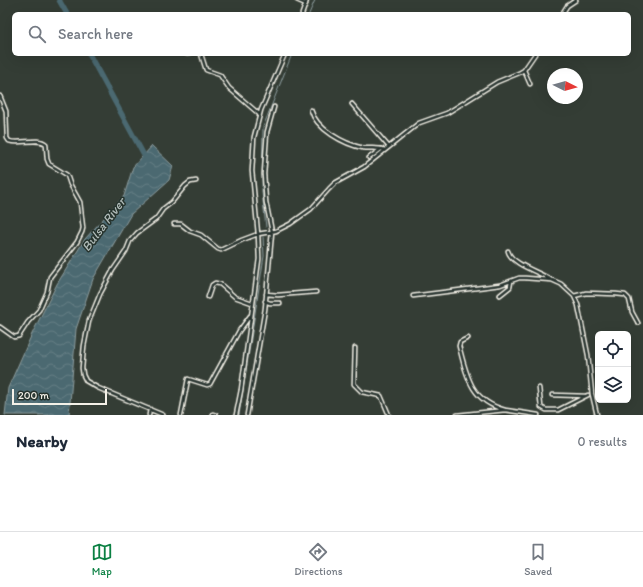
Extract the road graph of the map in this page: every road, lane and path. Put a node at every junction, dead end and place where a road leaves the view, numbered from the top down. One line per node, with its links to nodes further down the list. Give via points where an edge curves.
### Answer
1 (298, 0): 4 (street)
2 (308, 0): 4 (street)
3 (576, 0): 6 (street)
4 (306, 4): 5 (street)
5 (303, 12)
6 (563, 12)
7 (202, 56): 16 (street, via 206,70 220,75 228,88)
8 (284, 56): 16 (street)
9 (534, 56): 10 (street)
10 (524, 70): 11 (street); 17 (street, via 486,88 447,112 419,123)
11 (530, 84)
12 (0, 96): 38 (street, via 6,111 7,138 16,143 41,141 46,144 49,164 67,175 80,202 83,228 77,242 50,277 39,310 19,336 14,337)
13 (352, 104): 17 (street)
14 (274, 107): 22 (street, via 267,132 264,174)
15 (311, 110): 18 (street, via 316,120 333,136 362,148)
16 (259, 114): 23 (street, via 253,144 252,167)
17 (389, 147): 18 (street)
18 (383, 150): 19 (street); 22 (street, via 364,167 335,183 304,215)
19 (369, 158)
20 (196, 181): 44 (street, via 185,186 156,219 130,241 100,294 85,339 82,368 86,381)
21 (174, 224): 23 (street, via 181,224 201,235 221,250)
22 (272, 232): 23 (street); 28 (street)
23 (258, 234): 34 (street, via 258,266)
24 (508, 252): 25 (street, via 511,258 522,265)
25 (552, 280): 26 (street, via 525,278); 31 (street)
26 (511, 281): 29 (street, via 510,287); 30 (street, via 500,285)
27 (316, 292): 28 (street)
28 (266, 294): 33 (street)
29 (500, 295)
30 (413, 296)
31 (574, 296): 37 (street, via 586,293 625,295); 43 (street, via 588,355)
32 (208, 297): 34 (street, via 212,284 215,283 220,284 235,297)
33 (265, 300): 35 (street); 50 (street)
34 (252, 303): 36 (street)
35 (280, 303)
36 (251, 316): 48 (street, via 239,331 210,384 188,379); 49 (street)
37 (638, 323)
38 (0, 327)
39 (468, 338): 45 (street, via 460,342 459,346 471,384 482,399 495,408)
40 (355, 348): 51 (street, via 354,384 362,392 381,396)
41 (540, 388): 43 (street, via 541,407 546,410 558,410)
42 (552, 395): 43 (street)
43 (590, 395): 54 (street)
44 (150, 409): 46 (street); 47 (street)
45 (505, 410): 52 (street); 53 (street)
46 (149, 415)
47 (164, 415)
48 (181, 415)
49 (236, 415)
50 (248, 415)
51 (388, 415)
52 (457, 415)
53 (538, 415)
54 (597, 415)

